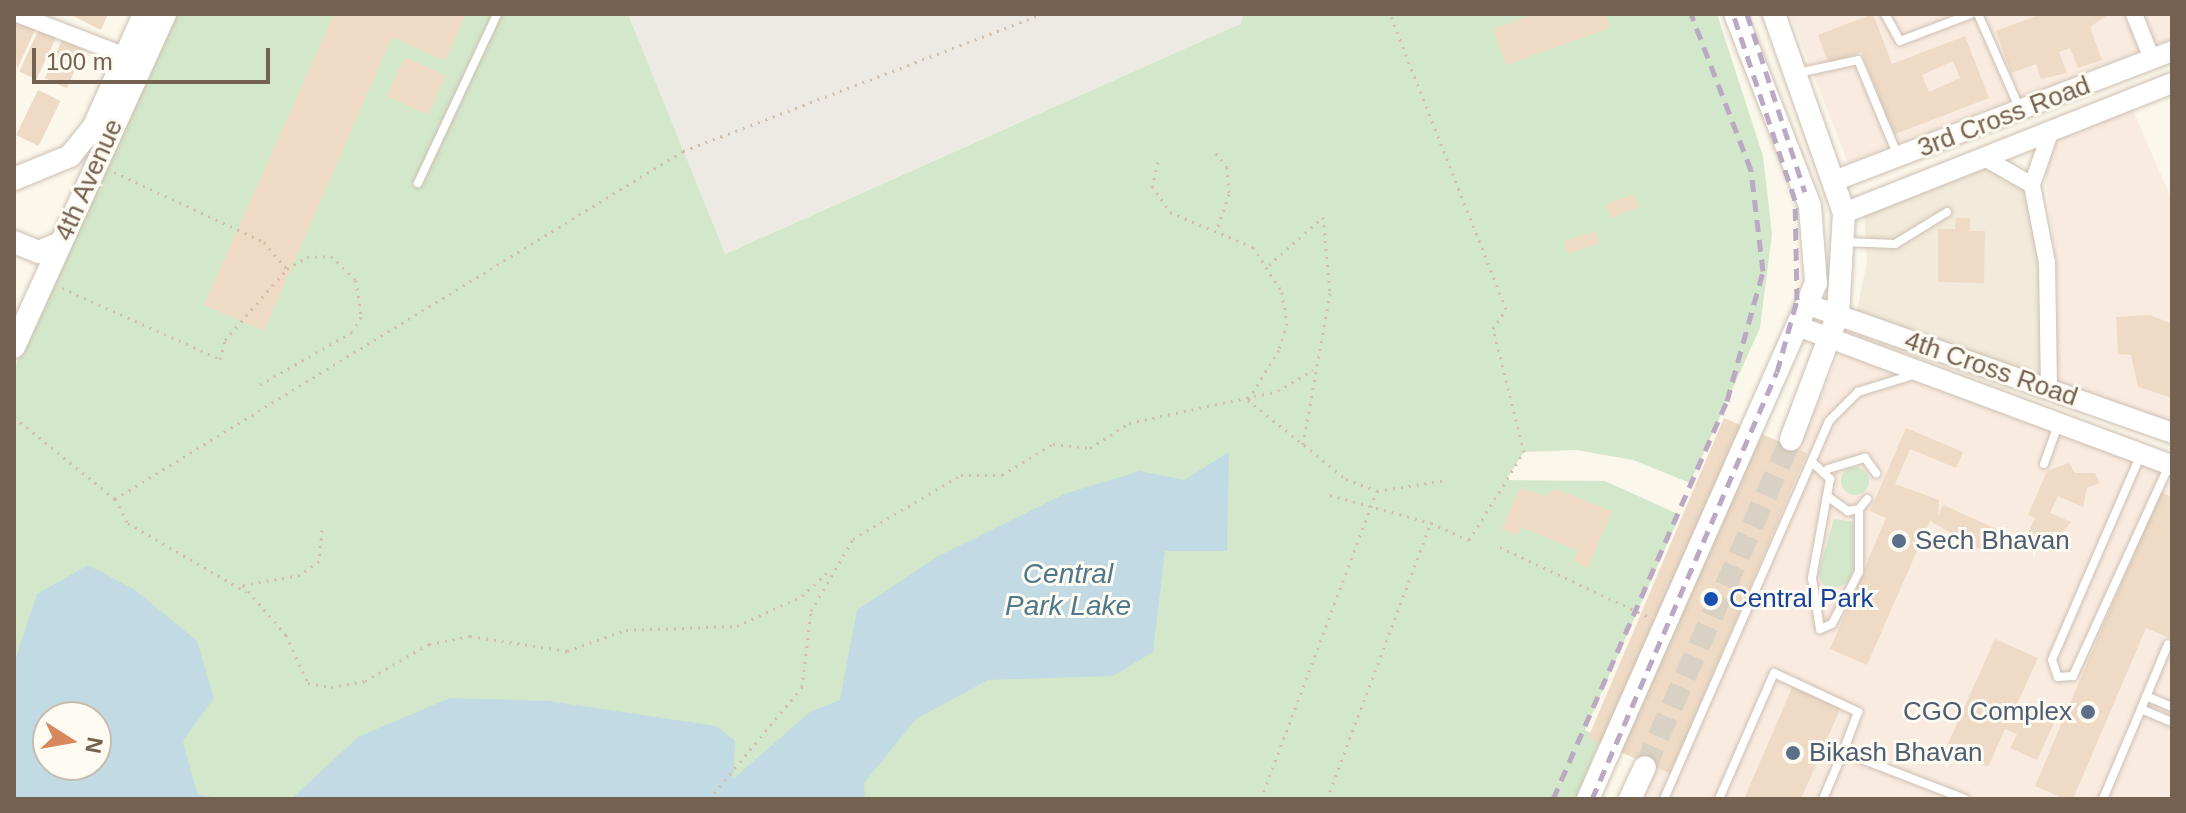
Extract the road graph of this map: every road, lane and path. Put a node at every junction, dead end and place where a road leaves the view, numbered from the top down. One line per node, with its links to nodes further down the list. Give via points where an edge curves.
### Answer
1 (17, 14): 14 (street)
2 (144, 14): 14 (main road, 4th Avenue)
3 (165, 14): 26 (main road, 4th Avenue)
4 (497, 14): 29 (lane)
5 (1041, 14): 66 (path, via 683,151)
6 (1390, 14): 70 (path, via 1506,309 1493,329 1524,452 1469,540)
7 (1735, 14): 41 (main road, via 1810,206 1819,256)
8 (1774, 14): 16 (main road)
9 (1885, 14): 10 (lane, via 1900,41)
10 (1971, 14)
11 (1978, 14): 20 (lane)
12 (2134, 14): 15 (street)
13 (2172, 51): 15 (street, 3rd Cross Road)
14 (126, 56): 27 (main road, 4th Avenue, via 94,126 70,156)
15 (2152, 59): 17 (street, 3rd Cross Road)
16 (1796, 73): 23 (lane, via 1858,60); 28 (main road)
17 (2110, 77): 19 (street); 20 (street, 3rd Cross Road)
18 (2172, 83): 19 (street)
19 (2120, 103): 21 (street)
20 (2021, 111): 23 (street, 3rd Cross Road)
21 (2051, 130): 24 (street); 30 (street, via 2036,157)
22 (1216, 153): 34 (path, via 1227,167 1229,194)
23 (1899, 157): 28 (street, 3rd Cross Road)
24 (1983, 157): 30 (street); 33 (street)
25 (1158, 162): 34 (path, via 1152,186 1170,212)
26 (96, 163): 31 (main road, 4th Avenue); 39 (path, via 264,242)
27 (24, 180): 31 (main road, via 68,181)
28 (1834, 181): 33 (main road)
29 (418, 183)
30 (2032, 185): 49 (street, via 2047,263)
31 (77, 207): 37 (main road, 4th Avenue)
32 (1947, 212): 36 (lane, via 1895,244)
33 (1844, 213): 36 (main road)
34 (1218, 229): 38 (path, via 1253,247)
35 (14, 242): 37 (main road, via 39,252)
36 (1844, 242): 42 (main road)
37 (60, 243): 40 (main road, 4th Avenue)
38 (1269, 265): 46 (path, via 1323,217 1330,293); 50 (path, via 1287,323)
39 (287, 269): 40 (path, via 225,340 220,359); 48 (path, via 307,257 331,256 356,280 361,317 352,332)
40 (44, 280): 45 (main road, 4th Avenue)
41 (1809, 305): 42 (street, 4th Cross Road); 43 (main road)
42 (1838, 314): 44 (main road); 49 (street, 4th Cross Road)
43 (1800, 327): 44 (street); 75 (main road)
44 (1830, 340): 47 (street); 54 (main road)
45 (14, 347)
46 (1313, 370): 50 (path, via 1299,383); 55 (path)
47 (1922, 374): 52 (street); 57 (lane, via 1858,392 1829,421)
48 (256, 387)
49 (2049, 389): 53 (street, 4th Cross Road)
50 (1248, 400): 55 (path); 73 (path, via 1129,423 1090,448 1053,444 1002,475 961,475 853,539)
51 (14, 417): 66 (path)
52 (2058, 425): 56 (street); 58 (lane)
53 (2172, 433)
54 (1791, 439)
55 (1303, 445): 63 (path, via 1346,479)
56 (2141, 454): 59 (street); 59 (lane, via 2052,660 2058,677 2073,676)
57 (1812, 462): 60 (lane); 88 (lane)
58 (2044, 464)
59 (2170, 464)
60 (1828, 469): 61 (lane, via 1865,458); 65 (lane)
61 (1876, 473)
62 (1447, 480): 63 (path)
63 (1377, 491): 68 (path)
64 (1330, 495): 68 (path)
65 (1827, 496): 69 (lane); 69 (lane, via 1812,578 1820,629 1832,624 1859,572)
66 (115, 499): 74 (path, via 128,523)
67 (1867, 499): 69 (lane)
68 (1370, 505): 70 (path); 84 (path)
69 (1859, 509)
70 (1431, 523): 85 (path)
71 (322, 530): 74 (path, via 319,561 300,575 243,585)
72 (1500, 547): 75 (path)
73 (832, 569): 74 (path, via 802,596 737,626 626,630 567,651 470,636 429,644 365,681 331,687 308,683 286,635); 83 (path, via 811,611 802,687)
74 (248, 593)
75 (1666, 624): 86 (main road)
76 (2168, 644): 77 (lane)
77 (2146, 696): 78 (lane); 79 (lane)
78 (2172, 707)
79 (2141, 709): 80 (lane); 92 (lane)
80 (2172, 722)
81 (1843, 752): 89 (lane, via 1858,712 1774,673); 90 (lane); 91 (lane)
82 (1645, 767): 87 (main road)
83 (709, 799)
84 (1261, 799)
85 (1327, 799)
86 (1588, 799)
87 (1630, 799)
88 (1664, 799)
89 (1719, 799)
90 (1823, 799)
91 (1965, 799)
92 (2103, 799)

